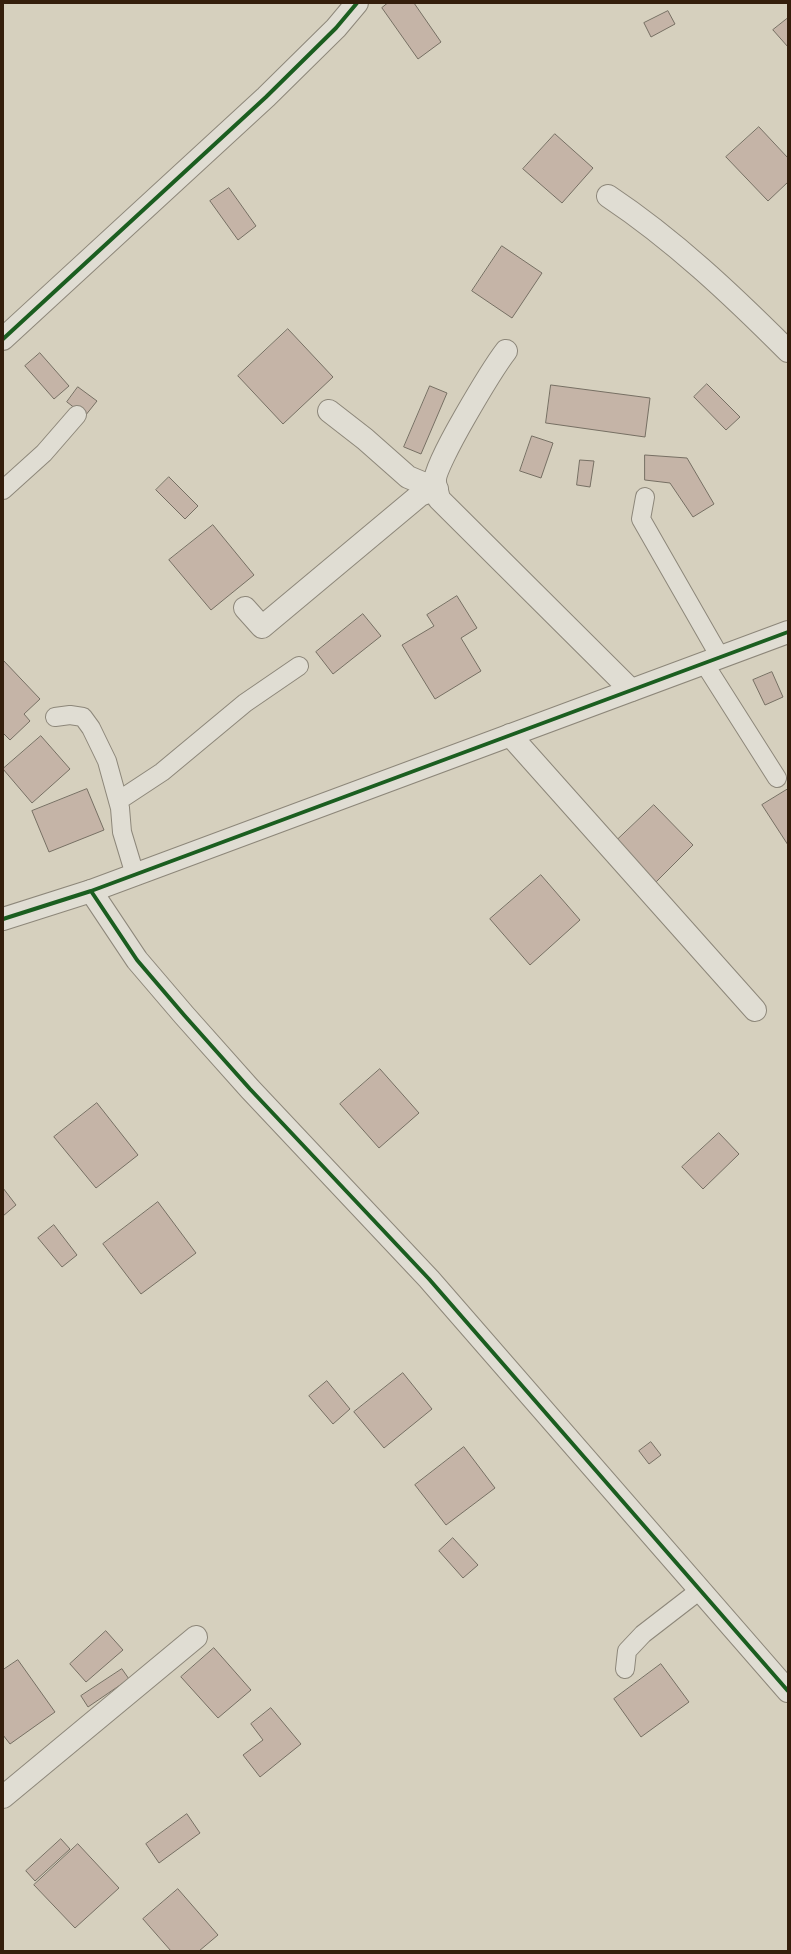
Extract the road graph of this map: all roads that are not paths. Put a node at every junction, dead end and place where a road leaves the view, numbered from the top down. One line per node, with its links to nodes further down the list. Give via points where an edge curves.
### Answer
1 (357, 3): 3 (street, via 336,28 266,97)
2 (608, 196): 5 (street, via 641,218 730,294)
3 (3, 339)
4 (506, 351): 8 (street, via 469,410 444,457 435,480)
5 (788, 351)
6 (329, 411): 8 (street, via 408,477)
7 (78, 415): 9 (lane, via 44,453)
8 (437, 489): 11 (street, via 420,495 262,627); 15 (street, via 439,499)
9 (3, 490)
10 (645, 497): 13 (lane, via 641,519)
11 (245, 608)
12 (788, 632): 13 (street)
13 (712, 660): 15 (street); 18 (lane)
14 (299, 666): 19 (lane, via 245,703 162,772)
15 (631, 690): 17 (street)
16 (55, 717): 19 (lane, via 83,717 107,761)
17 (510, 734): 20 (street); 23 (street)
18 (778, 778)
19 (118, 801): 20 (lane, via 122,832)
20 (135, 875): 21 (street)
21 (91, 891): 22 (street); 24 (street, via 137,960 184,1015 429,1279)
22 (3, 919)
23 (755, 1010)
24 (700, 1590): 26 (lane, via 643,1634 627,1651); 27 (street)
25 (196, 1637): 28 (street)
26 (624, 1669)
27 (788, 1691)
28 (3, 1797)

